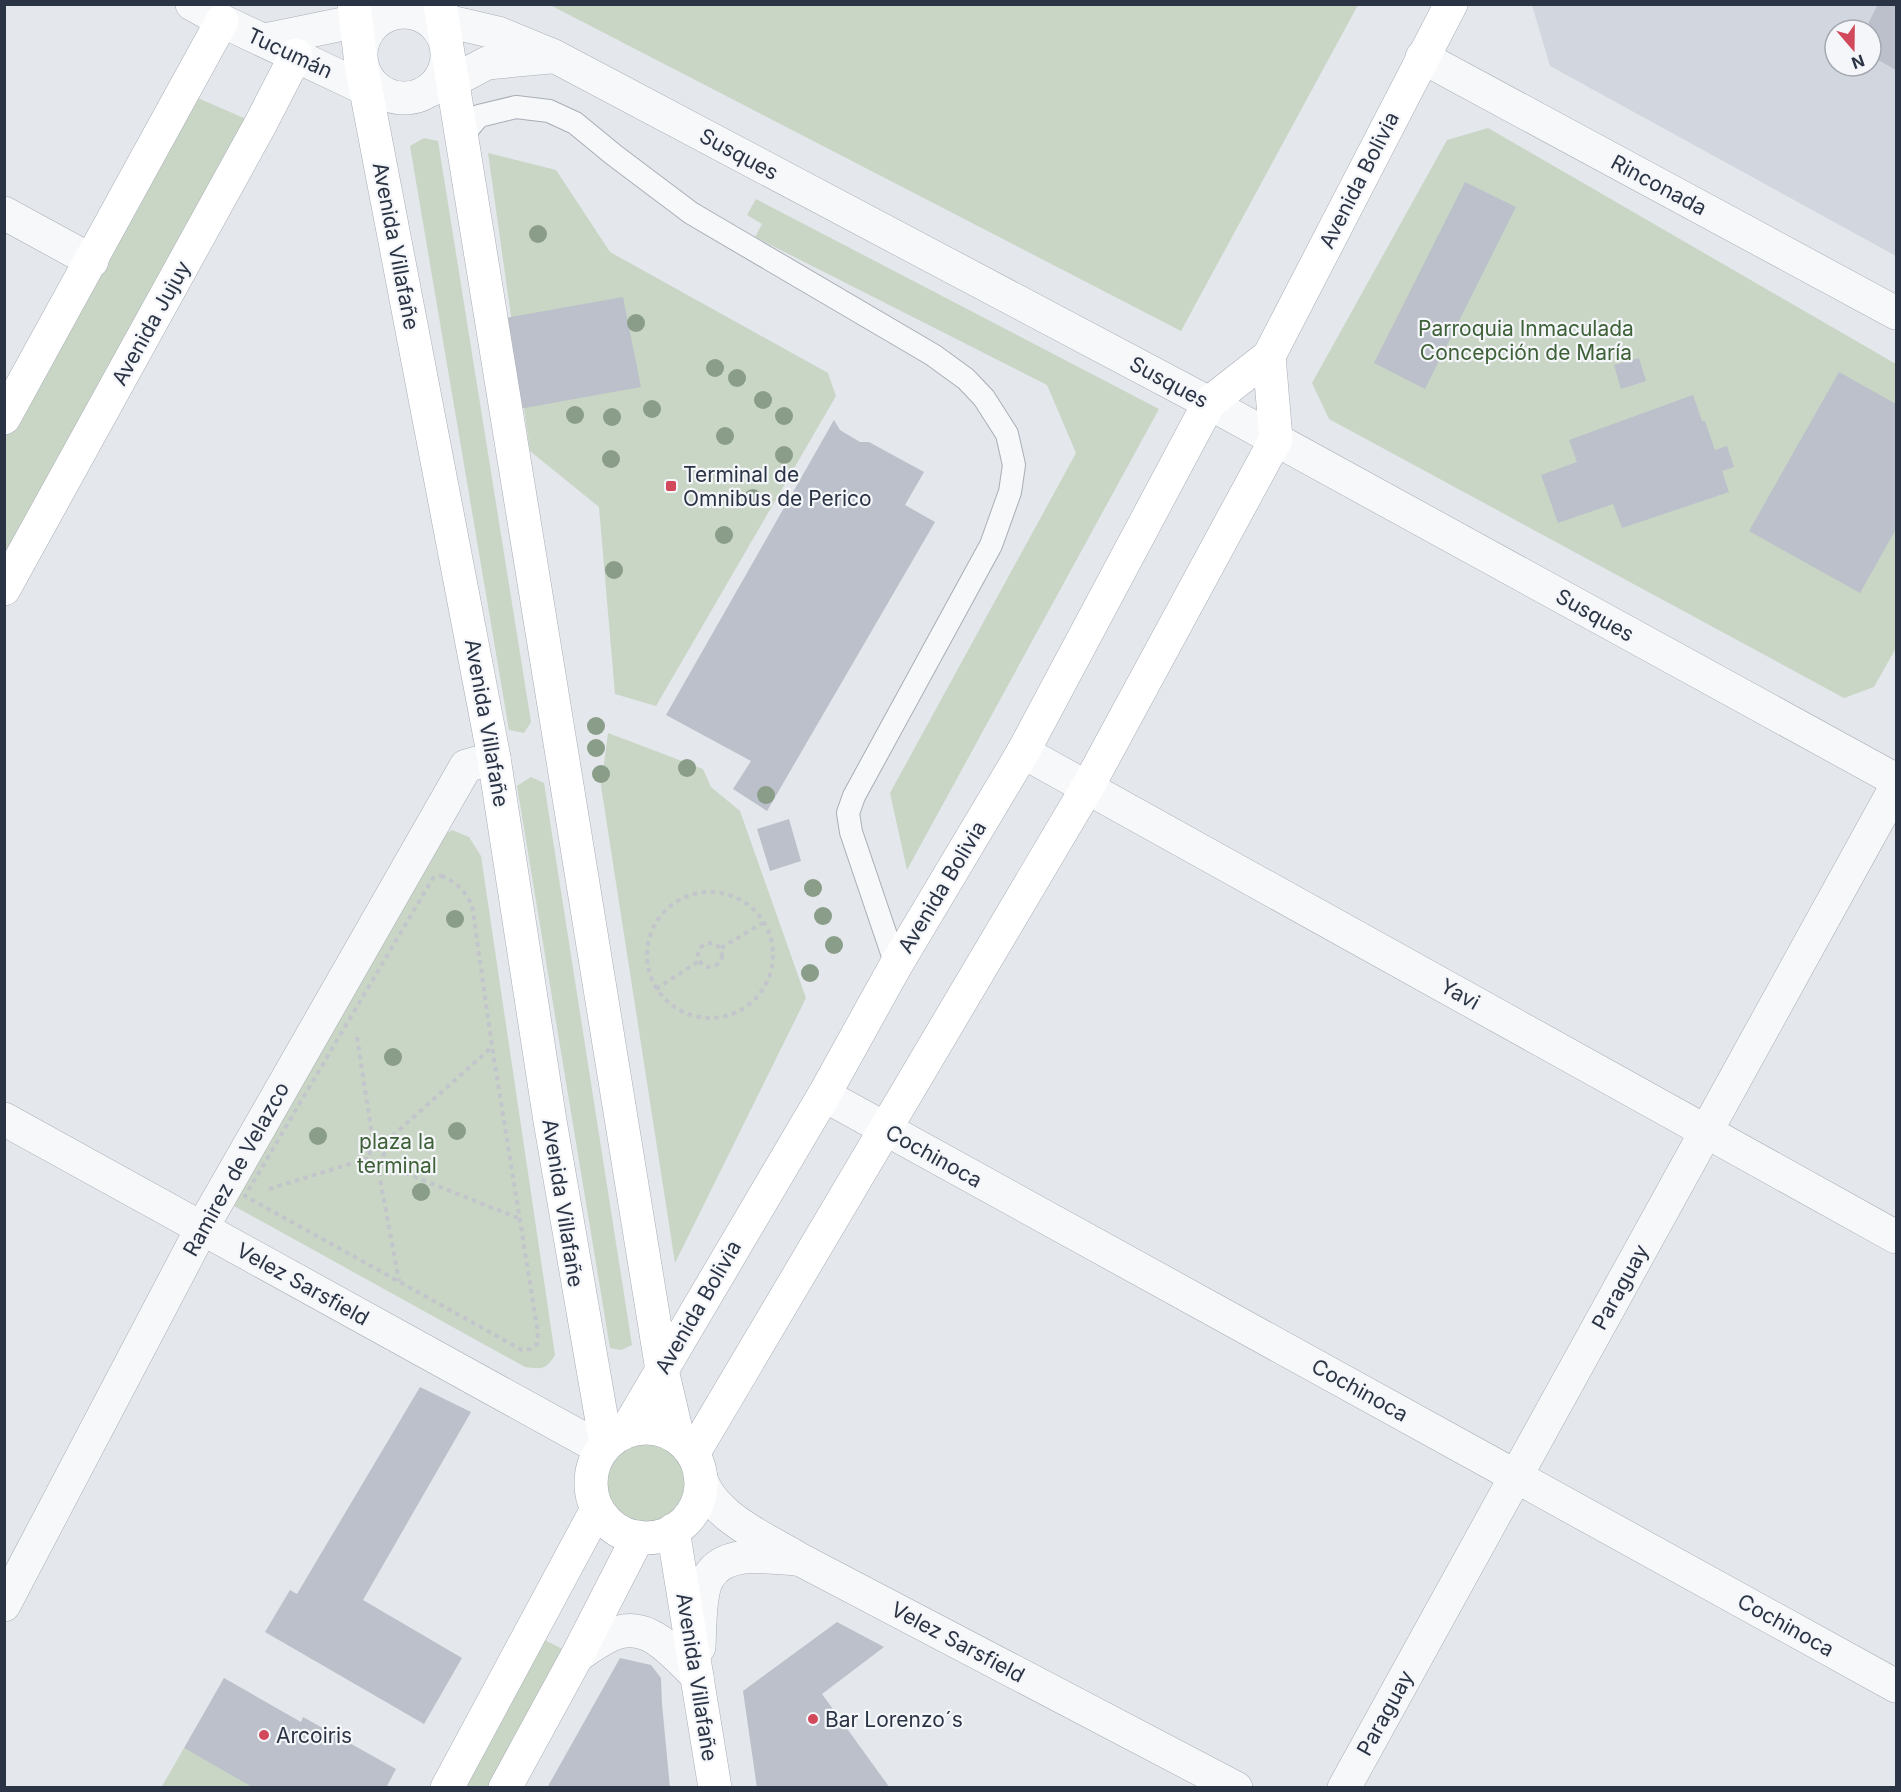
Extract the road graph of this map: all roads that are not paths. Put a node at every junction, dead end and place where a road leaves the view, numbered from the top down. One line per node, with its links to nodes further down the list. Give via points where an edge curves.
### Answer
1 (192, 4): 4 (street, Tucumán)
2 (1451, 4): 9 (street, Avenida Bolivia)
3 (365, 14): 5 (street, via 411,12); 6 (street); 10 (street, Avenida Villafañe)
4 (222, 21): 6 (street, Tucumán); 14 (street)
5 (439, 22): 8 (street, Susques, via 498,33); 11 (street)
6 (265, 40): 7 (street, Tucumán)
7 (296, 55): 10 (street, Tucumán); 20 (street, Avenida Jujuy)
8 (554, 56): 11 (street, via 487,63); 17 (street, Susques)
9 (1422, 57): 15 (street, Rinconada); 16 (street, Avenida Bolivia)
10 (373, 83): 11 (street, via 403,98); 22 (street, Avenida Villafañe)
11 (440, 86): 12 (street)
12 (462, 136): 26 (lane, via 479,116 516,107 549,111 575,123 691,213 933,355 984,398 1007,434 1014,465 1010,492 992,544 848,813); 33 (street)
13 (4, 213): 14 (street)
14 (92, 261): 18 (street)
15 (1896, 313)
16 (1269, 356): 17 (street, Avenida Bolivia); 19 (street)
17 (1209, 403): 19 (street, Susques); 21 (street, Avenida Bolivia)
18 (4, 418)
19 (1276, 440): 23 (street, Susques); 25 (street)
20 (4, 589)
21 (1023, 752): 25 (street, Yavi); 26 (street, Avenida Bolivia)
22 (494, 758): 31 (street, Ramirez de Velazco, via 466,766); 34 (street, Avenida Villafañe, via 550,1121)
23 (1896, 780)
24 (1896, 787): 30 (street, Paraguay)
25 (1087, 788): 29 (street); 30 (street, Yavi)
26 (896, 965): 27 (street, Avenida Bolivia)
27 (824, 1095): 29 (street, Cochinoca); 33 (street, Avenida Bolivia)
28 (4, 1119): 31 (street, Velez Sarsfield)
29 (884, 1128): 35 (street); 36 (street, Cochinoca)
30 (1707, 1131): 32 (street, Yavi); 36 (street, Paraguay)
31 (202, 1228): 34 (street, Velez Sarsfield); 41 (street, Ramirez de Velazco)
32 (1896, 1236)
33 (662, 1370): 34 (street, Avenida Bolivia); 35 (street)
34 (612, 1442): 35 (street, via 644,1428 663,1430); 37 (street, via 592,1468 591,1489)
35 (691, 1456): 38 (street, via 699,1496 690,1516); 40 (street, Velez Sarsfield, via 703,1486 717,1506)
36 (1516, 1476): 44 (street, Cochinoca); 49 (street, Paraguay)
37 (597, 1509): 39 (street, via 611,1526); 45 (street)
38 (673, 1530): 39 (street); 43 (street, Avenida Villafañe)
39 (638, 1537): 42 (street)
40 (799, 1559): 43 (street, via 737,1558 719,1565 707,1578 701,1605); 48 (street, Velez Sarsfield)
41 (4, 1605)
42 (577, 1656): 43 (street, via 606,1636 638,1631 663,1643); 46 (street)
43 (697, 1676): 47 (street, Avenida Villafañe)
44 (1896, 1686)
45 (447, 1788)
46 (505, 1788)
47 (715, 1788)
48 (1236, 1788)
49 (1344, 1788)

